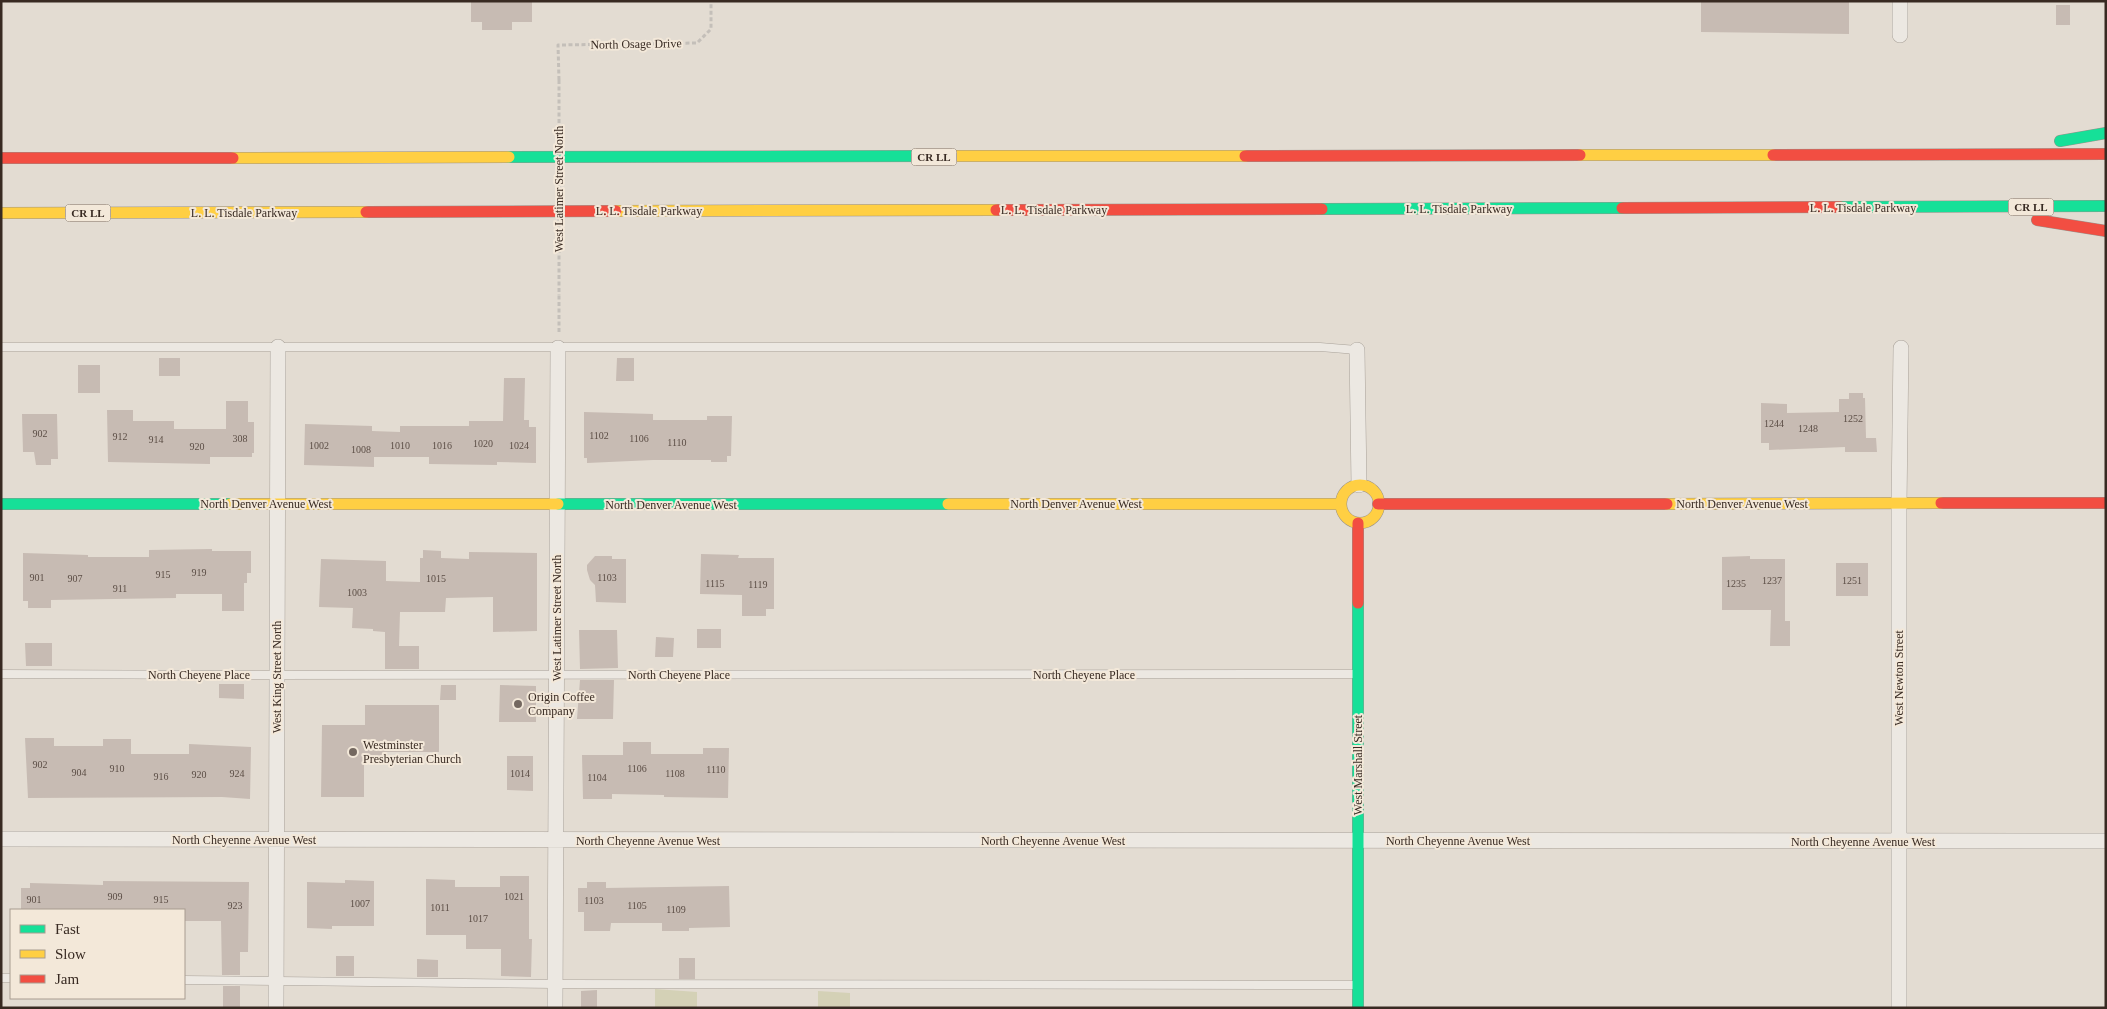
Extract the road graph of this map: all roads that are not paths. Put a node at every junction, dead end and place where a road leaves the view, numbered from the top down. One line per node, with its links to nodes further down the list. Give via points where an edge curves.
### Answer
1 (1900, 1): 2 (street)
2 (1900, 35)
3 (2106, 133): 5 (main road)
4 (2106, 154): 5 (main road, CR LL)
5 (1982, 155): 6 (main road, CR LL)
6 (1, 158)
7 (2106, 206): 8 (main road, L. L. Tisdale Parkway / CR LL)
8 (1956, 207): 9 (main road, L. L. Tisdale Parkway / CR LL); 10 (main road)
9 (1, 213)
10 (2106, 230)
11 (559, 340): 13 (lane); 15 (lane, via 1320,347); 22 (street, West Latimer Street North)
12 (1, 347): 13 (lane)
13 (278, 347): 18 (street, West King Street North)
14 (1901, 348): 23 (street, West Newton Street)
15 (1358, 350): 16 (street)
16 (1359, 485): 19 (main road, via 1343,494); 20 (main road, via 1374,491)
17 (1, 504): 18 (main road, North Denver Avenue West)
18 (278, 504): 22 (main road, North Denver Avenue West); 27 (street, West King Street North)
19 (1341, 504): 22 (main road, North Denver Avenue West); 24 (main road, via 1346,516)
20 (1378, 504): 23 (main road, North Denver Avenue West); 24 (main road, via 1375,515)
21 (2106, 504): 23 (main road, North Denver Avenue West)
22 (558, 505): 28 (street, West Latimer Street North)
23 (1899, 505): 34 (street, West Newton Street)
24 (1358, 522): 26 (main road, West Marshall Street)
25 (1, 674): 27 (lane, North Cheyene Place)
26 (1357, 674): 28 (lane, North Cheyene Place); 32 (main road, West Marshall Street)
27 (276, 675): 28 (lane, North Cheyene Place); 30 (street, West King Street North)
28 (557, 675): 31 (street, West Latimer Street North)
29 (1, 839): 30 (street, North Cheyenne Avenue West)
30 (276, 840): 31 (street, North Cheyenne Avenue West); 36 (street, West King Street North)
31 (556, 841): 32 (street, North Cheyenne Avenue West); 37 (street, West Latimer Street North)
32 (1358, 841): 34 (street, North Cheyenne Avenue West); 38 (main road, West Marshall Street)
33 (2106, 841): 34 (street, North Cheyenne Avenue West)
34 (1900, 842): 42 (street, West Newton Street)
35 (185, 980): 36 (lane)
36 (276, 980): 37 (lane); 39 (street, West King Street North)
37 (556, 984): 38 (lane); 40 (street, West Latimer Street North)
38 (1358, 985): 41 (main road, West Marshall Street)
39 (276, 1008)
40 (555, 1008)
41 (1358, 1008)
42 (1899, 1008)

